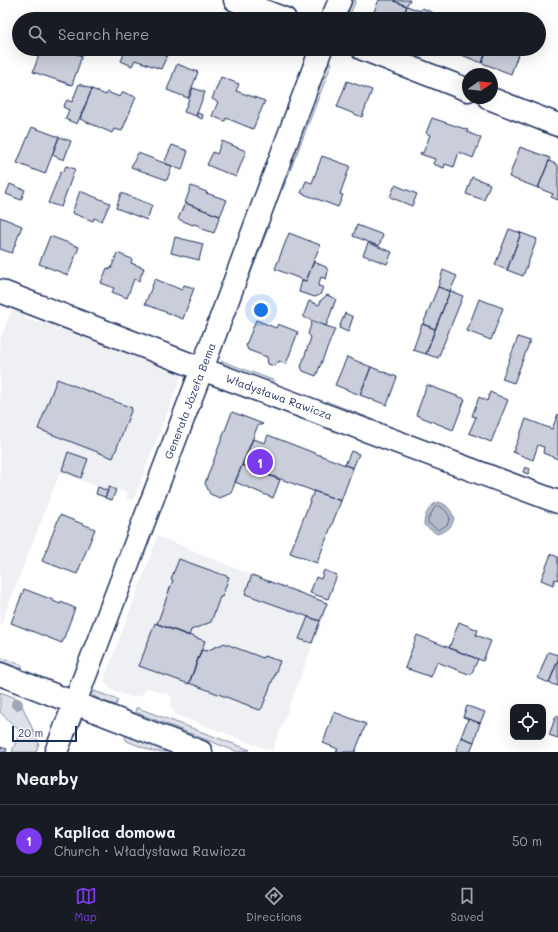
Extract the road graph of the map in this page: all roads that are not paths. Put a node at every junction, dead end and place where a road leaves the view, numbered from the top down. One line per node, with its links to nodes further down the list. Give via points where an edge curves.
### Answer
1 (235, 0): 3 (street)
2 (340, 0): 4 (street)
3 (266, 12)
4 (335, 12)
5 (318, 56): 11 (street, Generała Józefa Bema)
6 (381, 56): 7 (street)
7 (462, 88)
8 (498, 102): 9 (street)
9 (558, 125)
10 (0, 290): 11 (street, Władysława Rawicza)
11 (202, 369): 12 (street, Władysława Rawicza); 14 (street, Generała Józefa Bema)
12 (558, 502)
13 (0, 674): 14 (street)
14 (75, 704): 15 (street, Generała Józefa Bema); 16 (street)
15 (56, 752)
16 (201, 752)

